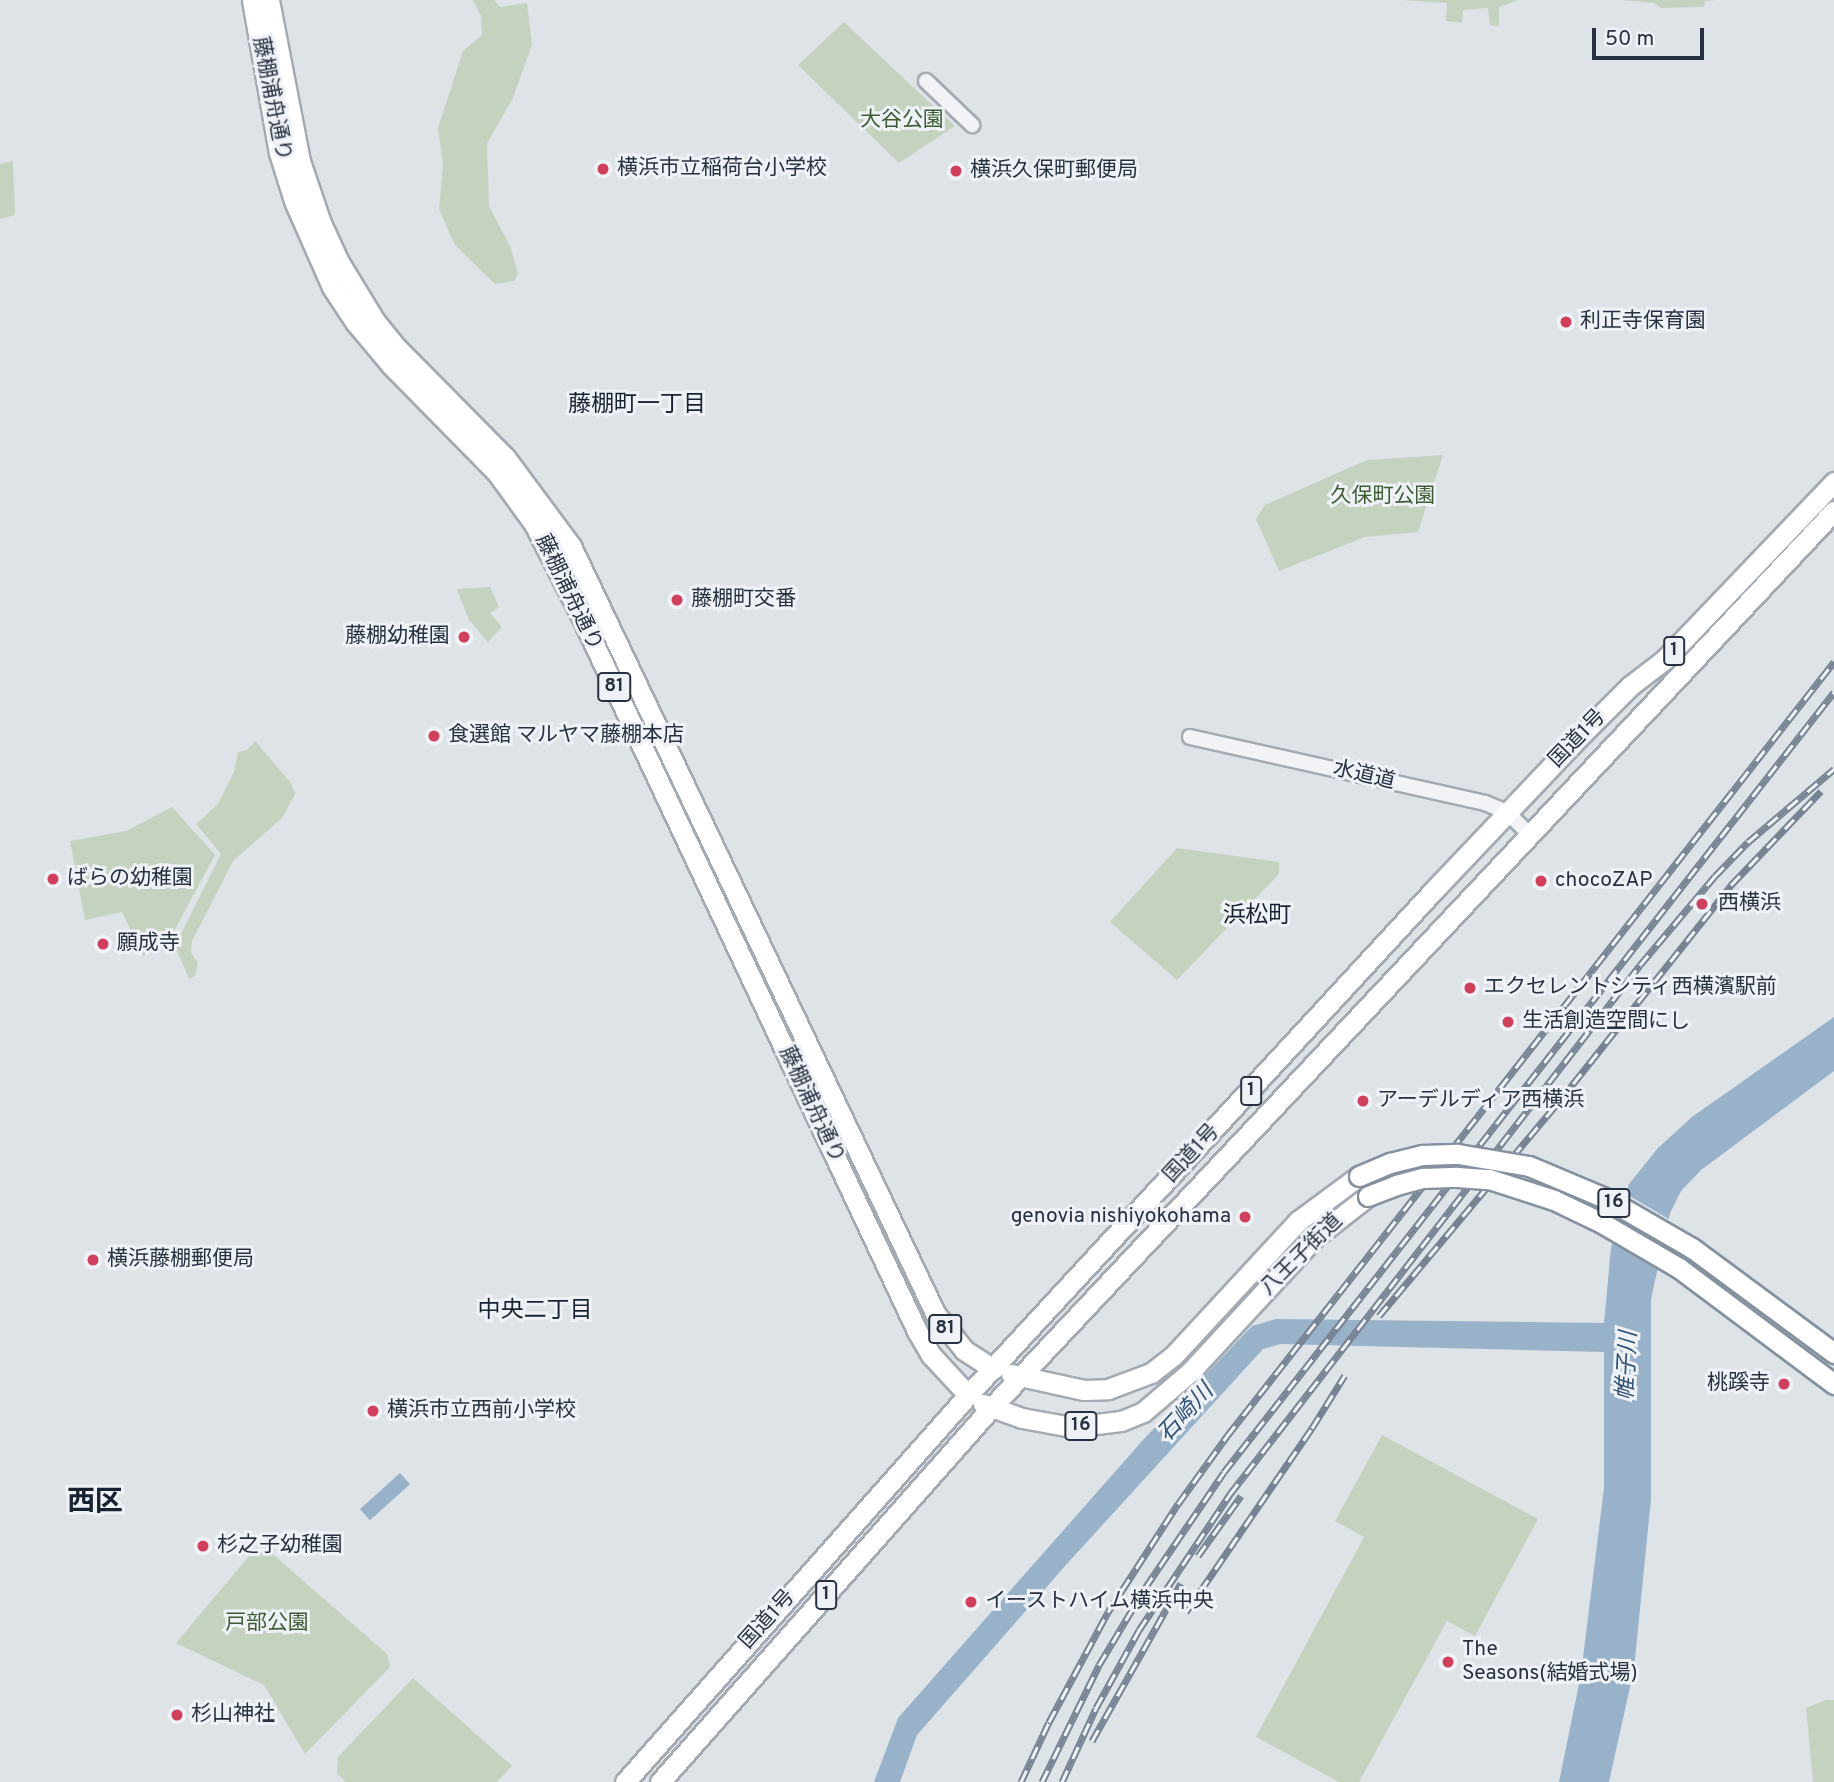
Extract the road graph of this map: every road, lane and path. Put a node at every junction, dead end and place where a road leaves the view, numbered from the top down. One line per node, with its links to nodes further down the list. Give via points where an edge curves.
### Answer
1 (252, 0): 14 (main road, 藤棚浦舟通り / 81, via 279,153 332,287 391,365 497,472 534,524 918,1331 931,1355)
2 (269, 0): 11 (main road, 藤棚浦舟通り / 81, via 300,161 339,262 375,321 505,457 571,546 935,1313 964,1350)
3 (926, 81): 4 (street)
4 (972, 125)
5 (1834, 482): 8 (main road, 国道1号 / 1, via 1665,659 1630,686)
6 (1834, 511): 9 (main road, 国道1号 / 1)
7 (1190, 737): 8 (street, 水道道, via 1485,803)
8 (1507, 812): 9 (street, 水道道); 11 (main road, 国道1号 / 1)
9 (1529, 834): 12 (main road, 国道1号 / 1)
10 (1834, 1353): 12 (main road, 八王子街道 / 16, bridge, via 1692,1248 1607,1199 1529,1166 1458,1154 1391,1163 1359,1176 1298,1221 1152,1373 1108,1389 1084,1390)
11 (993, 1369): 12 (main road, 八王子街道 / 16); 14 (main road, 国道1号 / 1)
12 (1021, 1377): 15 (main road, 1)
13 (1834, 1384): 15 (main road, 八王子街道 / 16, bridge, via 1679,1268 1602,1223 1554,1200 1489,1180 1457,1177 1423,1178 1368,1196 1313,1239 1190,1372 1143,1412 1121,1421 1072,1427)
14 (968, 1395): 15 (main road, 八王子街道 / 16); 16 (main road, 国道1号 / 1)
15 (992, 1408): 17 (main road, 国道1号 / 1)
16 (625, 1782)
17 (660, 1782)

